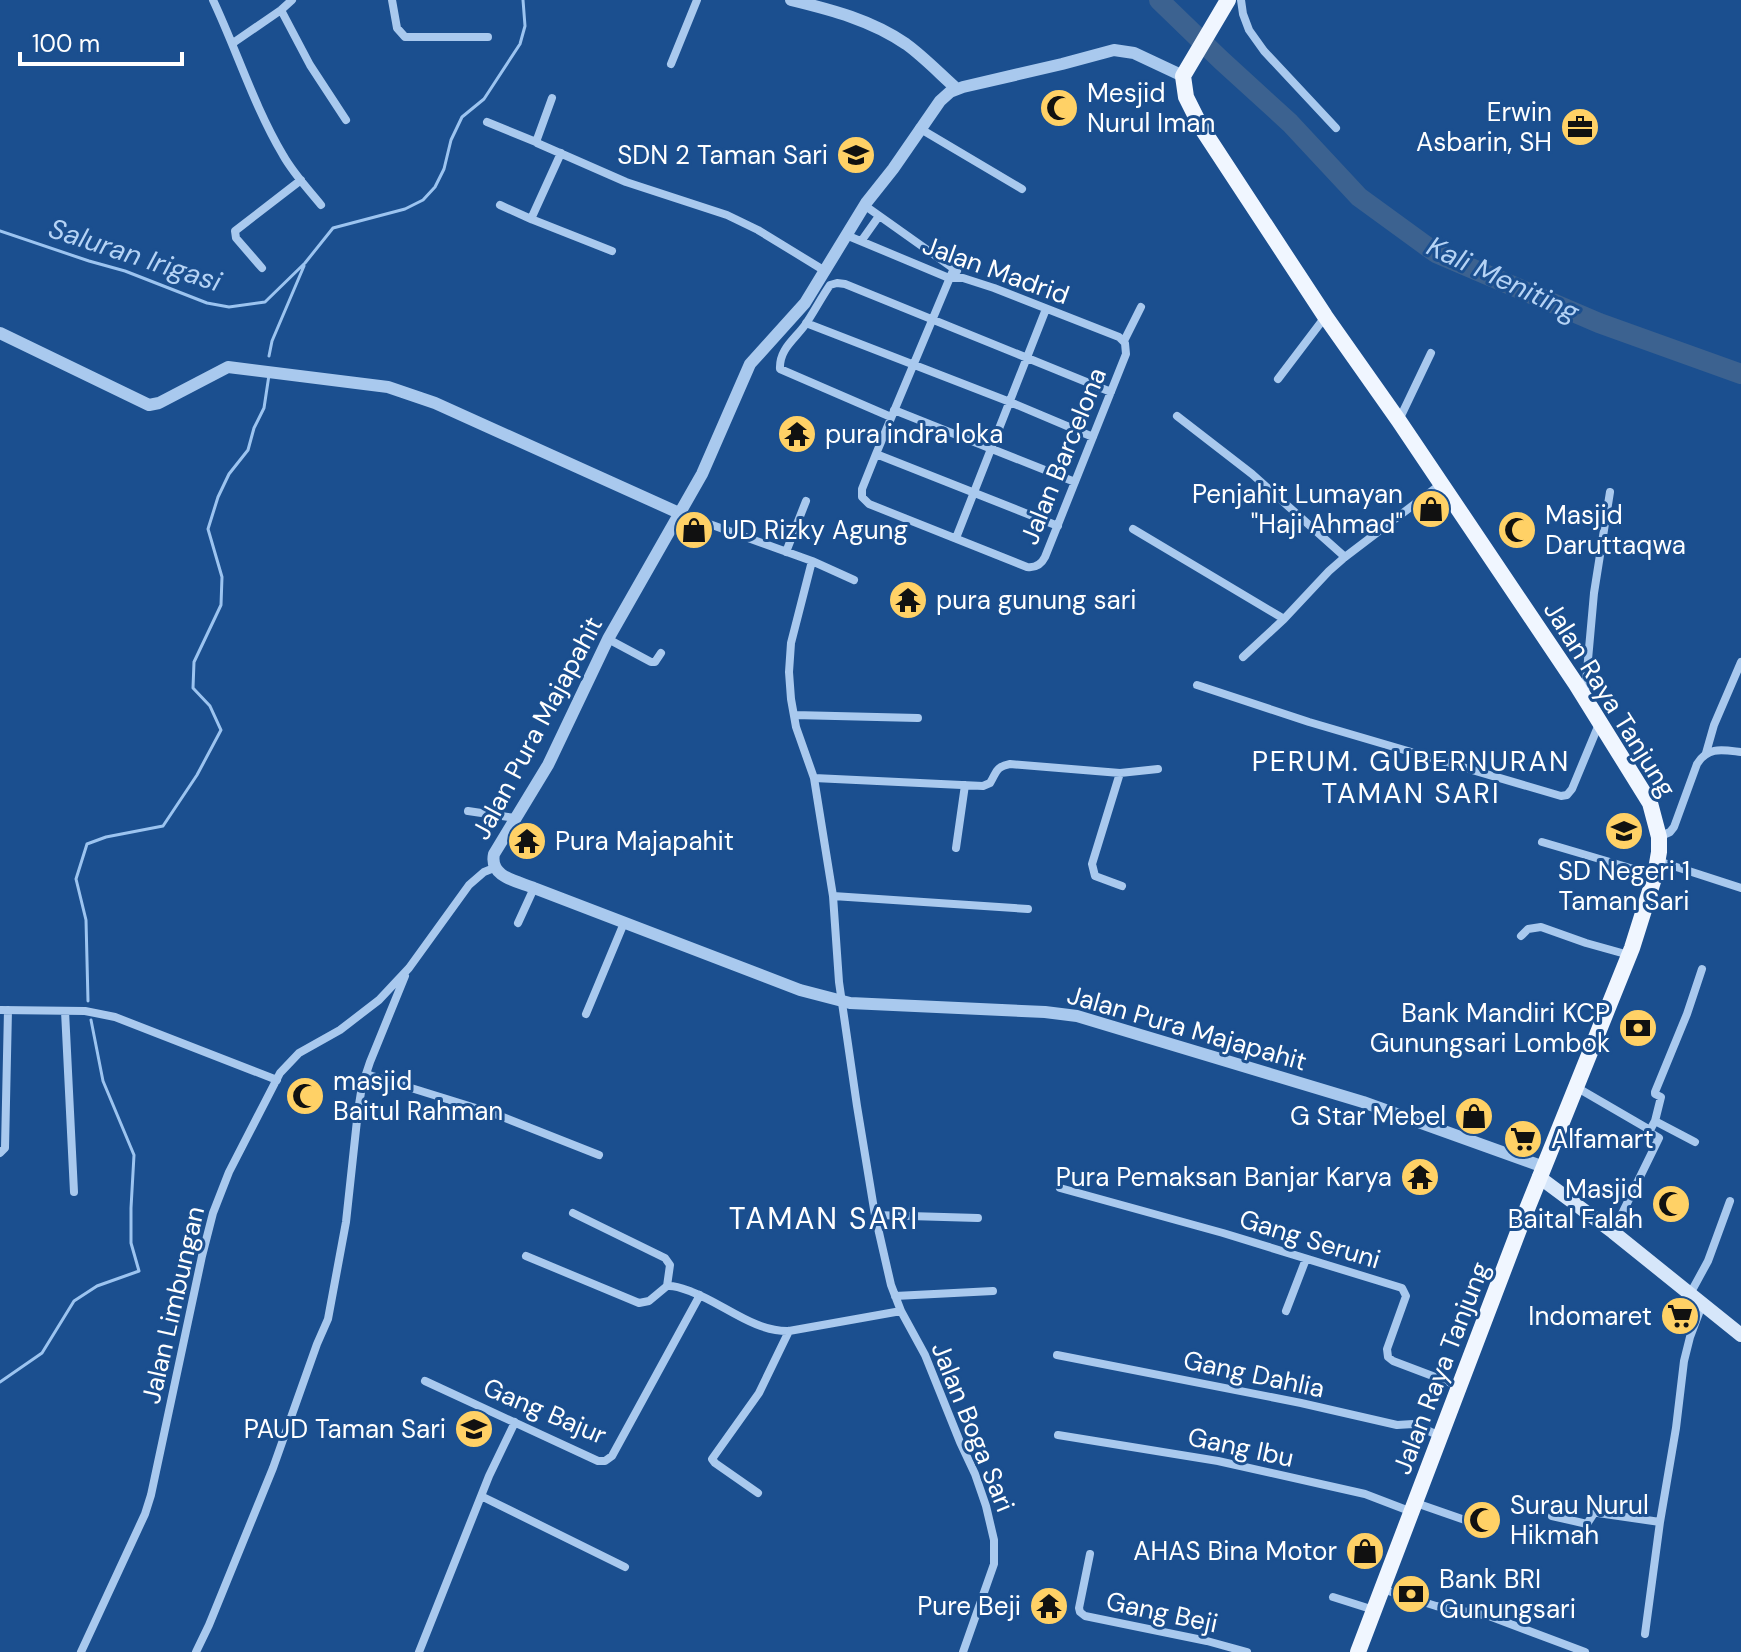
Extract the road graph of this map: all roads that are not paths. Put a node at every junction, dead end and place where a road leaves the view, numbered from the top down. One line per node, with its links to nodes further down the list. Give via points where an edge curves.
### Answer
1 (213, 0): 10 (street)
2 (292, 0): 8 (street)
3 (392, 0): 9 (street, via 397,28 405,37)
4 (697, 0): 11 (street)
5 (791, 0): 13 (street, via 882,29)
6 (1228, 0): 12 (main road)
7 (1241, 0): 18 (street, via 1249,30 1264,51)
8 (281, 10): 10 (street); 15 (street)
9 (488, 37)
10 (233, 43): 21 (street, via 275,142)
11 (671, 64)
12 (1183, 76): 13 (street, Jalan Pura Majapahit, via 1134,53 1114,50); 38 (main road, Jalan Raya Tanjung, via 1186,97 1201,127)
13 (957, 89): 17 (street, Jalan Pura Majapahit)
14 (552, 98): 19 (street)
15 (346, 120)
16 (487, 122): 19 (street)
17 (919, 128): 22 (street); 25 (street, Jalan Pura Majapahit)
18 (1336, 128)
19 (536, 142): 20 (street)
20 (561, 153): 27 (street); 33 (street, via 626,182 727,215)
21 (301, 180): 23 (street); 31 (street, via 235,231)
22 (1022, 189)
23 (321, 205)
24 (500, 205): 27 (street)
25 (864, 205): 26 (street); 28 (street, Jalan Pura Majapahit)
26 (879, 216): 29 (street); 32 (street)
27 (531, 219): 30 (street)
28 (846, 235): 29 (street, Jalan Madrid); 33 (street, Jalan Pura Majapahit)
29 (862, 240): 34 (street, Jalan Madrid)
30 (612, 251)
31 (262, 268)
32 (954, 268): 34 (street); 35 (street)
33 (825, 271): 60 (street, Jalan Pura Majapahit, via 745,373 702,474)
34 (949, 278): 35 (street, Jalan Madrid); 39 (street)
35 (963, 278): 37 (street, Jalan Madrid)
36 (1141, 307): 42 (street, Jalan Barcelona)
37 (1046, 309): 42 (street, Jalan Madrid, via 1119,337); 44 (street)
38 (1325, 316): 46 (street); 51 (main road, Jalan Raya Tanjung)
39 (928, 318): 40 (street, via 839,283 830,285); 44 (street); 45 (street)
40 (806, 323): 45 (street); 49 (street, via 779,366)
41 (0, 333): 60 (street, via 146,404 159,403 228,367 396,389)
42 (1126, 346): 47 (street, Jalan Barcelona)
43 (1431, 353): 51 (street)
44 (1027, 358): 47 (street); 48 (street)
45 (914, 364): 48 (street); 49 (street)
46 (1278, 379)
47 (1111, 392): 52 (street, Jalan Barcelona)
48 (1010, 402): 52 (street); 53 (street)
49 (893, 414): 53 (street); 54 (street)
50 (1177, 416): 65 (street)
51 (1399, 421): 56 (main road, Jalan Raya Tanjung)
52 (1093, 437): 55 (street, Jalan Barcelona)
53 (986, 446): 55 (street); 58 (street)
54 (876, 454): 58 (street); 63 (street, via 862,493 867,503)
55 (1075, 482): 61 (street, Jalan Barcelona)
56 (1441, 484): 65 (street); 74 (main road, Jalan Raya Tanjung)
57 (1610, 492): 74 (street)
58 (974, 493): 61 (street); 63 (street)
59 (806, 501): 64 (street)
60 (679, 513): 64 (street); 69 (street, Jalan Pura Majapahit)
61 (1058, 526): 63 (street, Jalan Barcelona, via 1037,566 1027,567)
62 (1133, 529): 68 (street)
63 (956, 538)
64 (786, 552): 66 (street)
65 (1345, 557): 68 (street)
66 (812, 561): 67 (street); 75 (street, Jalan Boga Sari, via 791,643)
67 (854, 580)
68 (1284, 619): 71 (street)
69 (608, 639): 70 (street, via 651,662); 85 (street, Jalan Pura Majapahit, via 556,750)
70 (661, 653)
71 (1243, 657)
72 (1741, 662): 79 (street)
73 (1197, 685): 77 (street, via 1561,796 1572,789)
74 (1585, 698): 77 (main road, Jalan Raya Tanjung)
75 (794, 715): 76 (street); 82 (street, Jalan Boga Sari)
76 (918, 718)
77 (1599, 723): 86 (main road, Jalan Raya Tanjung, via 1646,794)
78 (1741, 752): 79 (street)
79 (1706, 753): 86 (street, via 1674,827)
80 (1158, 769): 81 (street)
81 (1120, 773): 83 (street, via 1010,764 995,771 986,785); 91 (street, via 1092,864 1095,876)
82 (814, 778): 83 (street); 94 (street, Jalan Boga Sari)
83 (965, 785): 88 (street)
84 (468, 811): 85 (street)
85 (515, 818): 89 (street, Jalan Pura Majapahit, via 494,854)
86 (1659, 837): 90 (main road, Jalan Raya Tanjung)
87 (1542, 842): 90 (street)
88 (956, 848)
89 (494, 868): 92 (street, Jalan Pura Majapahit); 100 (street, Jalan Limbungan, via 469,885)
90 (1656, 868): 93 (street); 99 (main road, Jalan Raya Tanjung)
91 (1122, 886)
92 (534, 888): 96 (street); 97 (street, Jalan Pura Majapahit)
93 (1741, 888)
94 (833, 896): 95 (street); 102 (street, Jalan Boga Sari)
95 (1028, 909)
96 (518, 923)
97 (624, 923): 102 (street, Jalan Pura Majapahit); 105 (street)
98 (1521, 936): 99 (street, via 1541,927)
99 (1630, 955): 108 (main road, Jalan Raya Tanjung)
100 (409, 968): 106 (street); 107 (street, Jalan Limbungan, via 354,1021 292,1059)
101 (1702, 969): 109 (street, via 1655,1092 1661,1097)
102 (843, 1002): 114 (street, Jalan Pura Majapahit, via 1077,1016 1363,1102); 119 (street, Jalan Boga Sari)
103 (4, 1010): 104 (street); 112 (street, via 5,1148)
104 (65, 1011): 107 (street, via 115,1017); 116 (street)
105 (586, 1014)
106 (366, 1074): 113 (street, via 495,1114); 153 (street, via 328,1319)
107 (277, 1080): 152 (street, Jalan Limbungan, via 217,1203 151,1495)
108 (1576, 1087): 110 (street); 114 (main road, Jalan Raya Tanjung)
109 (1655, 1121): 110 (street); 111 (street)
110 (1650, 1130): 121 (street, via 1659,1138)
111 (1695, 1142)
112 (0, 1153)
113 (599, 1155)
114 (1542, 1172): 121 (main road); 136 (main road, Jalan Raya Tanjung)
115 (1060, 1188): 123 (street, Gang Seruni)
116 (74, 1192)
117 (1730, 1201): 126 (street)
118 (573, 1213): 124 (street, via 665,1258 670,1265)
119 (875, 1215): 120 (street); 128 (street, Jalan Boga Sari)
120 (978, 1218)
121 (1613, 1232): 126 (main road)
122 (526, 1256): 124 (street, via 639,1303)
123 (1306, 1259): 131 (street); 136 (street, Gang Seruni, via 1403,1289 1406,1296 1388,1357)
124 (667, 1286): 127 (street)
125 (993, 1291): 128 (street)
126 (1690, 1294): 129 (main road)
127 (700, 1295): 132 (street, via 762,1327); 137 (street, Gang Bajur, via 609,1460 598,1461)
128 (895, 1296): 130 (street, Jalan Boga Sari)
129 (1702, 1305): 133 (main road); 144 (street, via 1686,1353)
130 (901, 1311): 132 (street); 155 (street, Jalan Boga Sari, via 975,1474 994,1540 994,1564)
131 (1286, 1311)
132 (789, 1331): 140 (street, via 759,1393 712,1459)
133 (1741, 1335)
134 (1057, 1355): 139 (street, Gang Dahlia, via 1397,1425 1412,1423)
135 (425, 1381): 137 (street, Gang Bajur)
136 (1459, 1386): 139 (main road, Jalan Raya Tanjung)
137 (515, 1422): 141 (street)
138 (1058, 1435): 142 (street, Gang Ibu, via 1218,1461)
139 (1441, 1436): 142 (main road, Jalan Raya Tanjung)
140 (758, 1493)
141 (481, 1496): 147 (street); 154 (street)
142 (1414, 1508): 145 (street, Gang Ibu); 148 (main road, Jalan Raya Tanjung)
143 (1552, 1516): 144 (street, via 1587,1524 1594,1513)
144 (1660, 1522): 151 (street)
145 (1485, 1527)
146 (1090, 1554): 156 (street, Gang Beji, via 1079,1608 1085,1616)
147 (625, 1567)
148 (1381, 1589): 150 (main road, Jalan Raya Tanjung); 158 (street, via 1489,1616)
149 (1333, 1597): 150 (street)
150 (1374, 1610): 157 (main road, Jalan Raya Tanjung)
151 (1645, 1634)
152 (81, 1652)
153 (196, 1652)
154 (419, 1652)
155 (963, 1652)
156 (1247, 1652)
157 (1358, 1652)
158 (1585, 1652)

